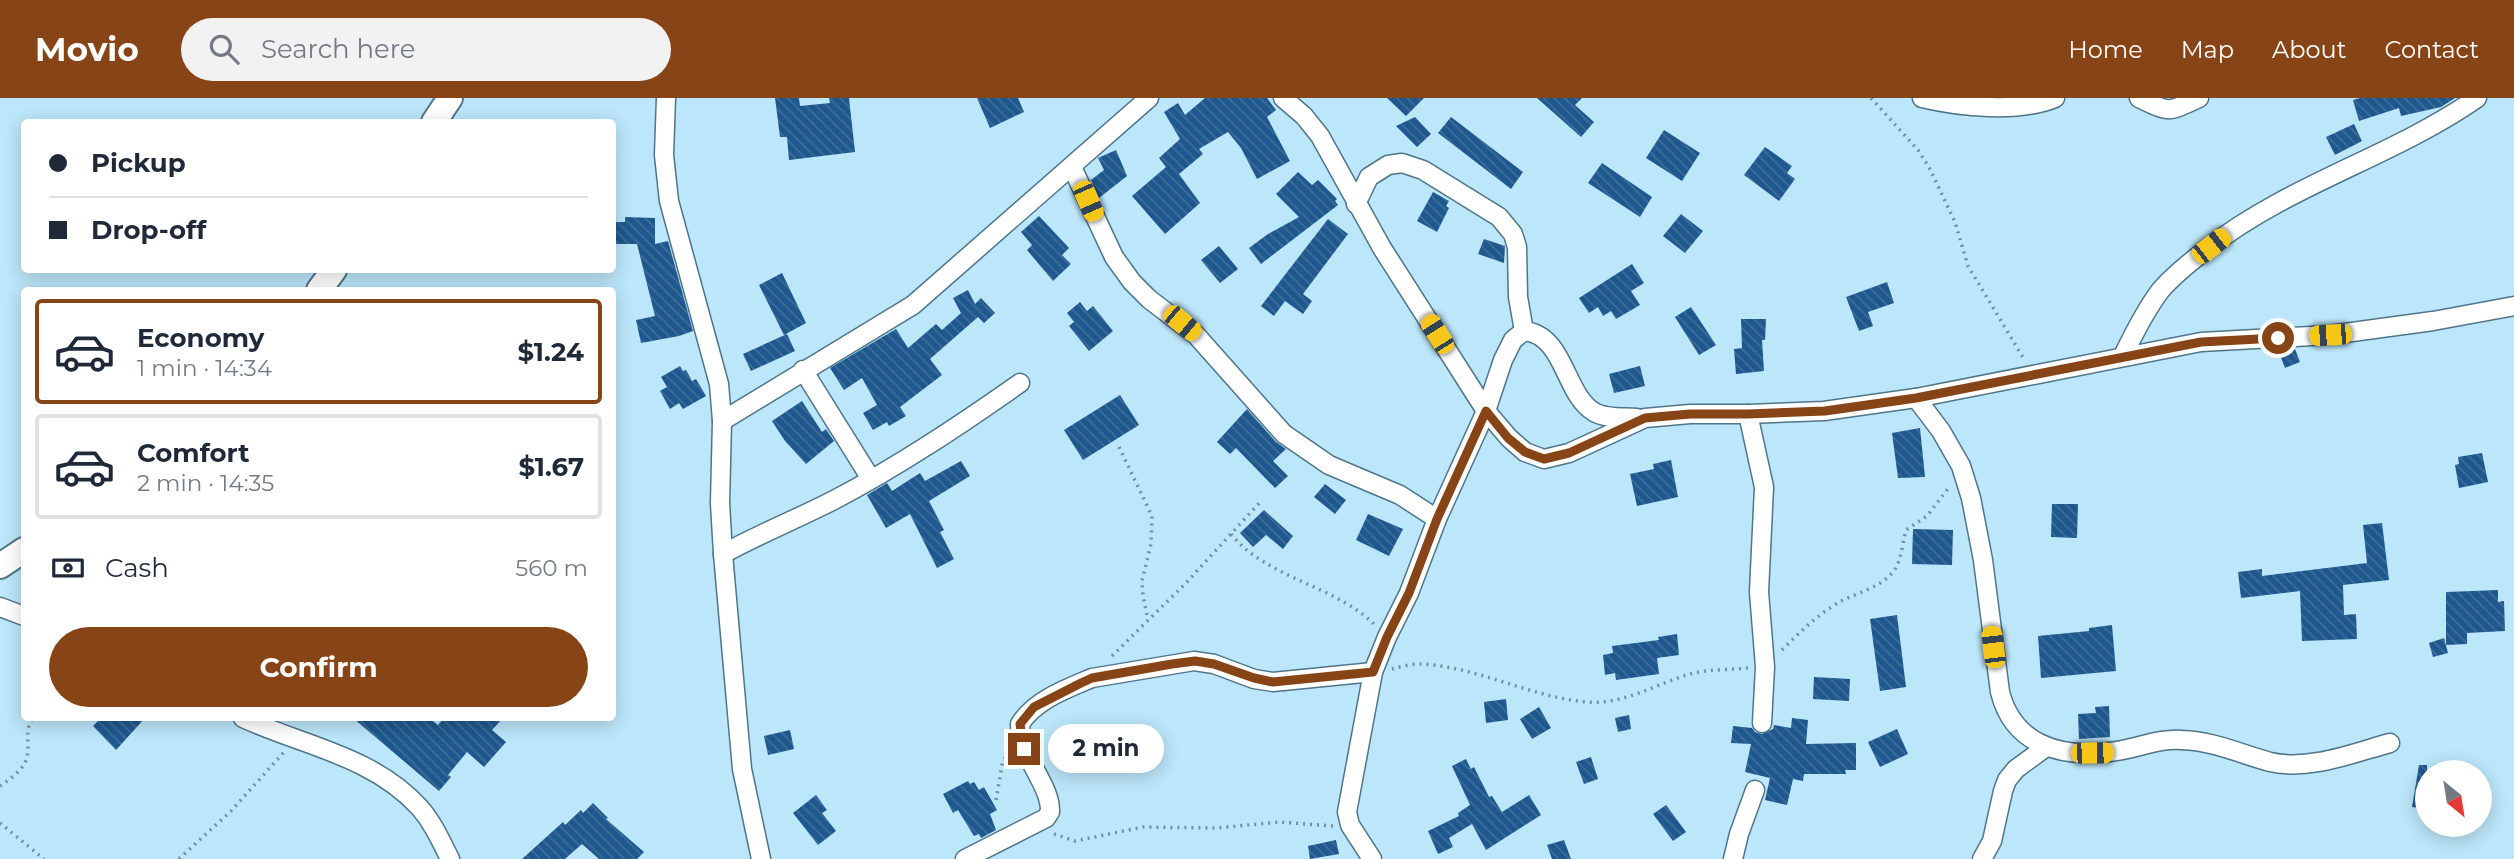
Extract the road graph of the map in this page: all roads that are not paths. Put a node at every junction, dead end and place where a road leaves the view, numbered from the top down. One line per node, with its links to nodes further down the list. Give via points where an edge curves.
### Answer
1 (450, 98): 10 (main road)
2 (666, 98): 22 (street, via 664,155 669,201 719,384)
3 (1149, 98): 11 (street)
4 (1283, 98): 12 (street, via 1320,136)
5 (1922, 98): 6 (street, via 2011,106)
6 (2056, 98)
7 (2139, 98): 8 (street, via 2166,110)
8 (2199, 98)
9 (2477, 98): 15 (street, via 2419,134 2318,181 2229,232 2162,289)
10 (436, 119)
11 (1072, 167): 16 (street, via 913,305); 24 (street, via 1114,257 1132,282 1196,335 1284,434 1329,465 1400,495)
12 (1356, 204): 14 (street, via 1369,177 1388,165 1402,163 1423,170 1499,217 1517,247); 19 (street)
13 (2514, 306): 15 (street, via 2330,335 2201,342)
14 (1524, 331): 19 (street, via 1513,340 1503,360); 21 (street, via 1545,340 1583,403 1594,412)
15 (2123, 356): 18 (street)
16 (803, 370): 22 (street); 23 (street)
17 (1020, 383): 23 (street)
18 (1916, 398): 20 (street, via 1825,411); 34 (street, via 1961,466 1971,498 2005,710 2026,736)
19 (1486, 411): 21 (street, via 1508,438 1525,452 1544,459 1569,453); 24 (street)
20 (1748, 414): 21 (street); 32 (street, via 1764,487 1759,592 1765,667)
21 (1645, 418)
22 (722, 421): 26 (street)
23 (871, 479): 26 (street)
24 (1437, 519): 30 (street)
25 (21, 552): 27 (main road)
26 (723, 554): 37 (street, via 742,769)
27 (0, 566)
28 (0, 607): 29 (street)
29 (21, 614)
30 (1373, 672): 38 (street, via 1273,682 1195,661 1092,678 1034,707 1020,724 1024,749 1051,806 1046,818); 39 (street, via 1347,812 1349,825)
31 (250, 721): 36 (street, via 374,770 401,788 422,809)
32 (1762, 723)
33 (2390, 743): 34 (street, via 2290,764 2201,741 2165,740 2110,752 2074,753)
34 (2046, 747): 41 (street, via 2007,780 1992,841)
35 (1755, 790): 40 (street)
36 (450, 859)
37 (761, 859)
38 (965, 859)
39 (1372, 859)
40 (1733, 859)
41 (1982, 859)

